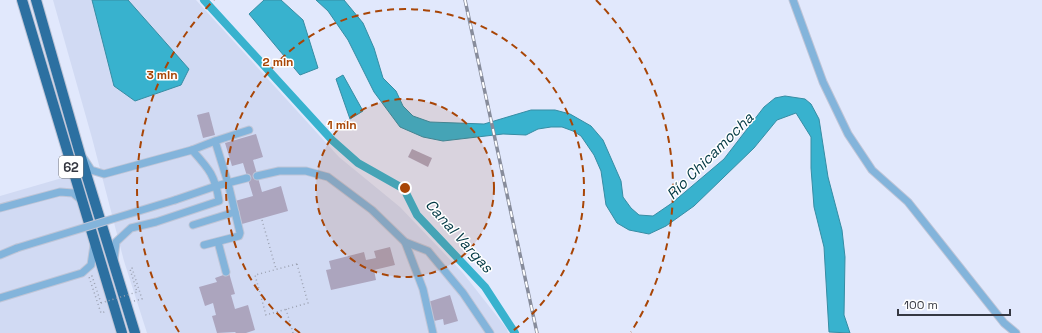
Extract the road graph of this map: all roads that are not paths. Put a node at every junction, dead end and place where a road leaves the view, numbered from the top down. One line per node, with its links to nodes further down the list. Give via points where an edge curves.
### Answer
1 (22, 0): 15 (highway, 62)
2 (36, 0): 7 (highway, 62)
3 (793, 0): 32 (street, via 823,82 852,140 872,170 908,202 1004,323)
4 (249, 130): 5 (street)
5 (215, 141): 6 (street); 9 (street)
6 (192, 150): 7 (street, via 104,174 92,170); 8 (street)
7 (80, 154): 25 (highway, 62)
8 (212, 173): 9 (street); 13 (street)
9 (225, 173): 12 (street)
10 (257, 176): 21 (street, via 279,171 306,171 328,177 372,210)
11 (247, 178): 12 (street)
12 (228, 183): 13 (street); 14 (street)
13 (216, 186): 16 (street); 24 (street, bridge)
14 (232, 198): 16 (street); 18 (street)
15 (80, 199): 17 (street, via 73,193 60,192); 22 (highway, 62)
16 (219, 201): 25 (street, via 131,228 116,242)
17 (0, 208)
18 (235, 212): 19 (street); 20 (street, via 239,236)
19 (193, 225)
20 (218, 242): 23 (street); 26 (street)
21 (405, 242): 30 (street, via 423,289); 31 (street, via 428,251 463,292)
22 (95, 243): 27 (street, via 91,265 82,273); 28 (highway, 62)
23 (204, 245)
24 (0, 255)
25 (114, 266): 29 (highway, 62)
26 (226, 272)
27 (0, 298)
28 (122, 333)
29 (135, 333)
30 (433, 333)
31 (490, 333)
32 (1016, 333)

